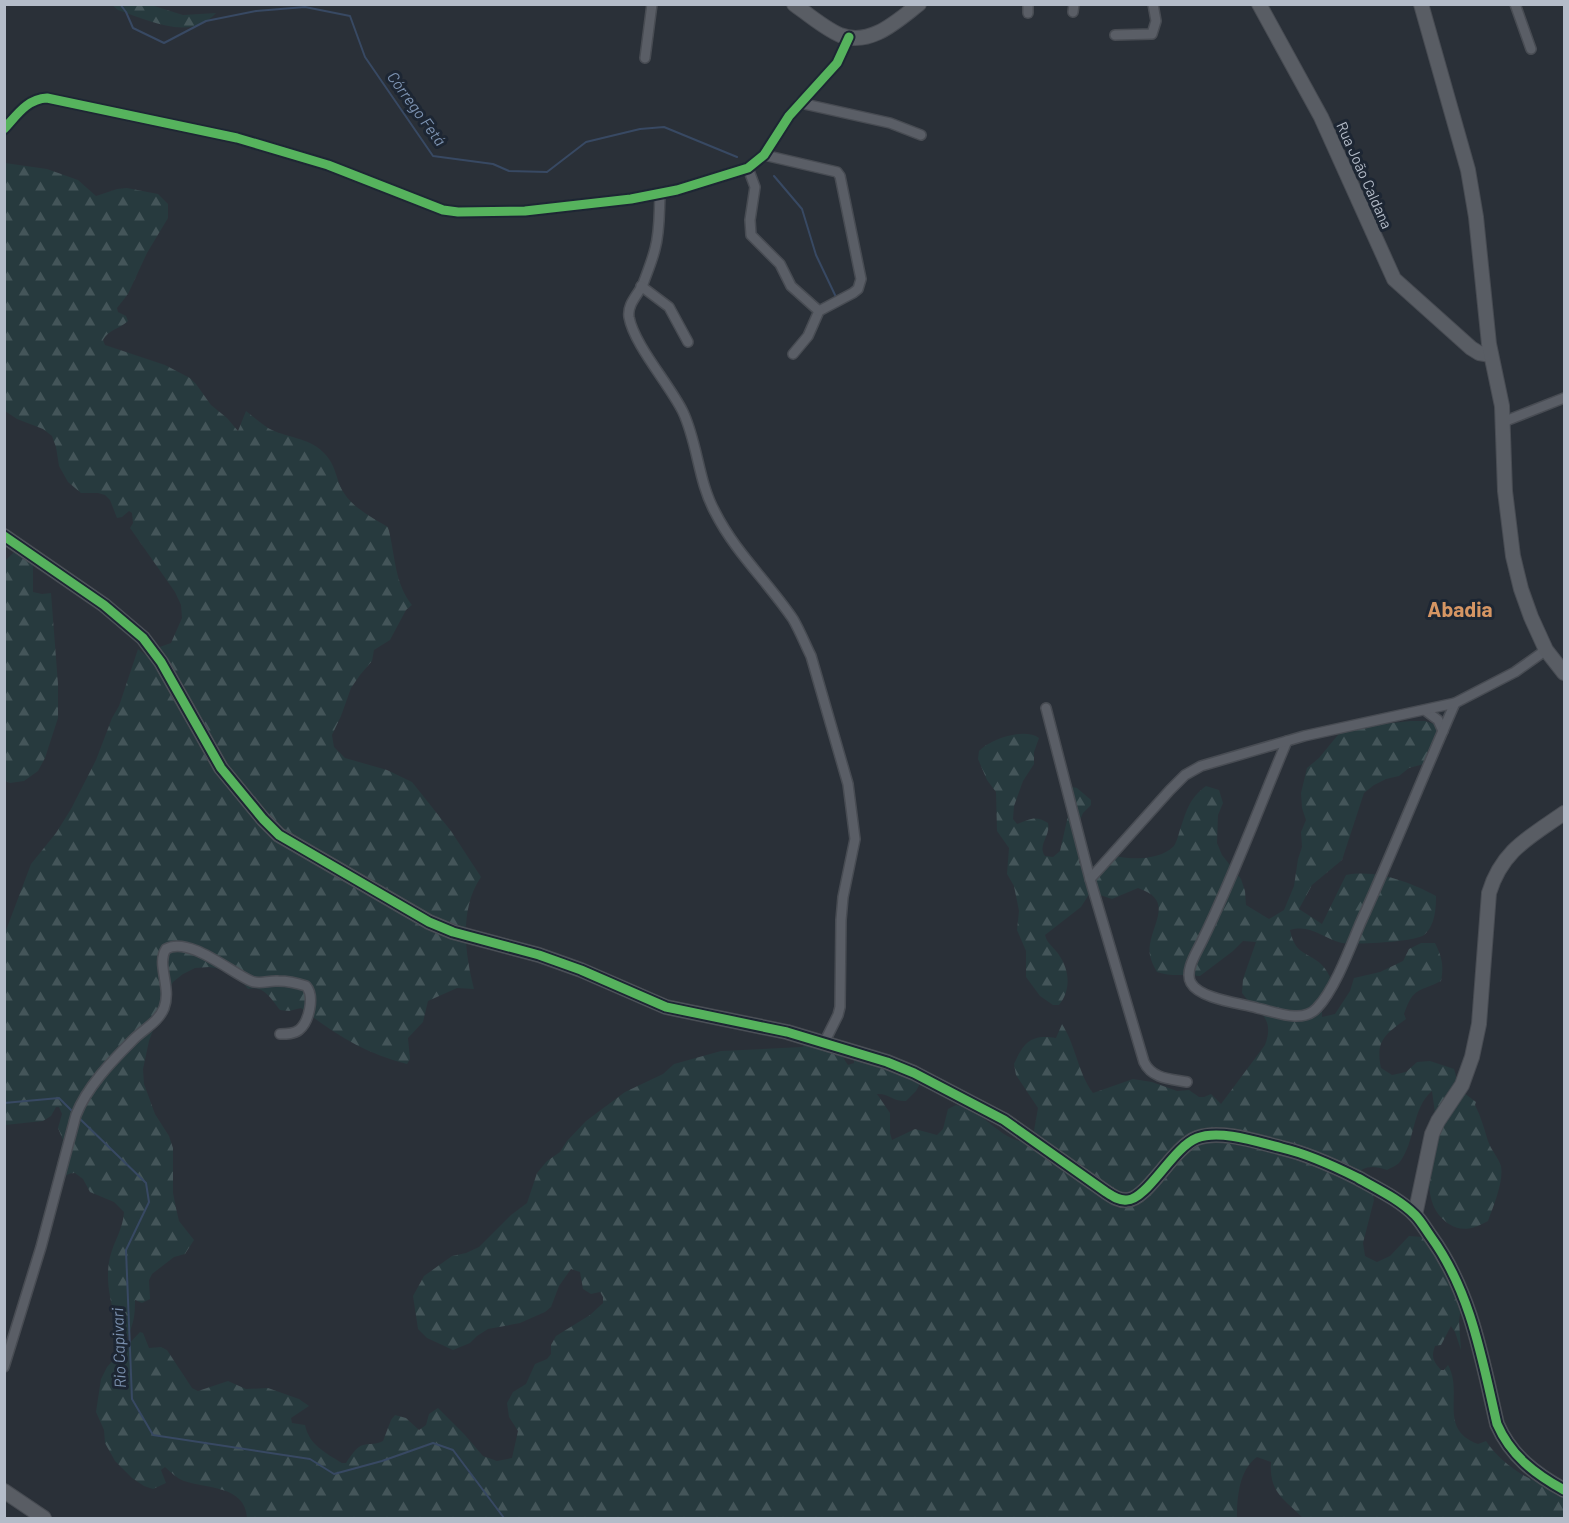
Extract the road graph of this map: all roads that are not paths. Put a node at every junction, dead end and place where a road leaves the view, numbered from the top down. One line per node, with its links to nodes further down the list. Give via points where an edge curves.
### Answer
1 (652, 4): 11 (street)
2 (794, 4): 9 (street, via 829,29)
3 (919, 4): 9 (street, via 875,35)
4 (1153, 4): 8 (street, via 1152,34)
5 (1259, 4): 21 (street, Rua João Caldana, via 1321,117 1394,279 1479,353)
6 (1422, 4): 21 (street, via 1468,170)
7 (1515, 4): 10 (street)
8 (1115, 35)
9 (849, 37): 12 (street, via 837,63)
10 (1531, 49)
11 (645, 58)
12 (800, 103): 14 (street, via 890,123); 15 (street)
13 (4, 129): 17 (street, via 30,102 47,98 237,138 328,165 443,210 458,212 555,208)
14 (921, 135)
15 (764, 155): 16 (street); 19 (street, via 831,170 840,176 861,279 853,293)
16 (748, 168): 17 (street); 19 (street, via 755,186 751,235 780,264 797,291)
17 (660, 195): 18 (street, via 655,249)
18 (641, 286): 20 (street, via 669,307); 36 (street, via 629,308 632,324 682,411 714,511 802,637 848,784 855,839 843,897 840,1007)
19 (819, 311): 22 (street, via 808,336)
20 (688, 342)
21 (1490, 349): 24 (street)
22 (793, 354)
23 (1564, 398): 24 (street)
24 (1503, 422): 26 (street, via 1505,490 1513,556 1528,609)
25 (4, 536): 36 (street, via 104,605 143,638 161,662 221,768 279,835 453,932 539,955 666,1007)
26 (1546, 650): 27 (street); 28 (street, via 1515,672)
27 (1564, 673)
28 (1455, 703): 30 (street); 31 (street)
29 (1046, 708): 34 (street)
30 (1426, 711): 31 (street, via 1438,720); 32 (street)
31 (1443, 731): 32 (street, via 1343,962 1318,1008 1304,1016 1288,1016 1211,997 1198,991 1188,975)
32 (1287, 741): 34 (street, via 1201,766 1185,775)
33 (1564, 813): 38 (street, via 1512,852 1494,875 1472,1058 1462,1085 1431,1134)
34 (1090, 879): 37 (street, via 1144,1062 1154,1074)
35 (280, 1034): 39 (street, via 292,1034 302,1027 310,1004 306,986 280,981 258,983 198,952 183,947 166,949 162,959 167,996 160,1015 82,1099)
36 (824, 1043): 38 (street, via 914,1073 964,1097 1116,1198 1129,1200 1140,1195 1190,1141 1209,1135 1300,1152 1379,1190)
37 (1187, 1082)
38 (1415, 1215): 40 (street, via 1439,1247 1470,1309 1504,1439 1514,1454 1539,1476)
39 (4, 1367)
40 (1564, 1490)
41 (4, 1491): 42 (street)
42 (44, 1518)

